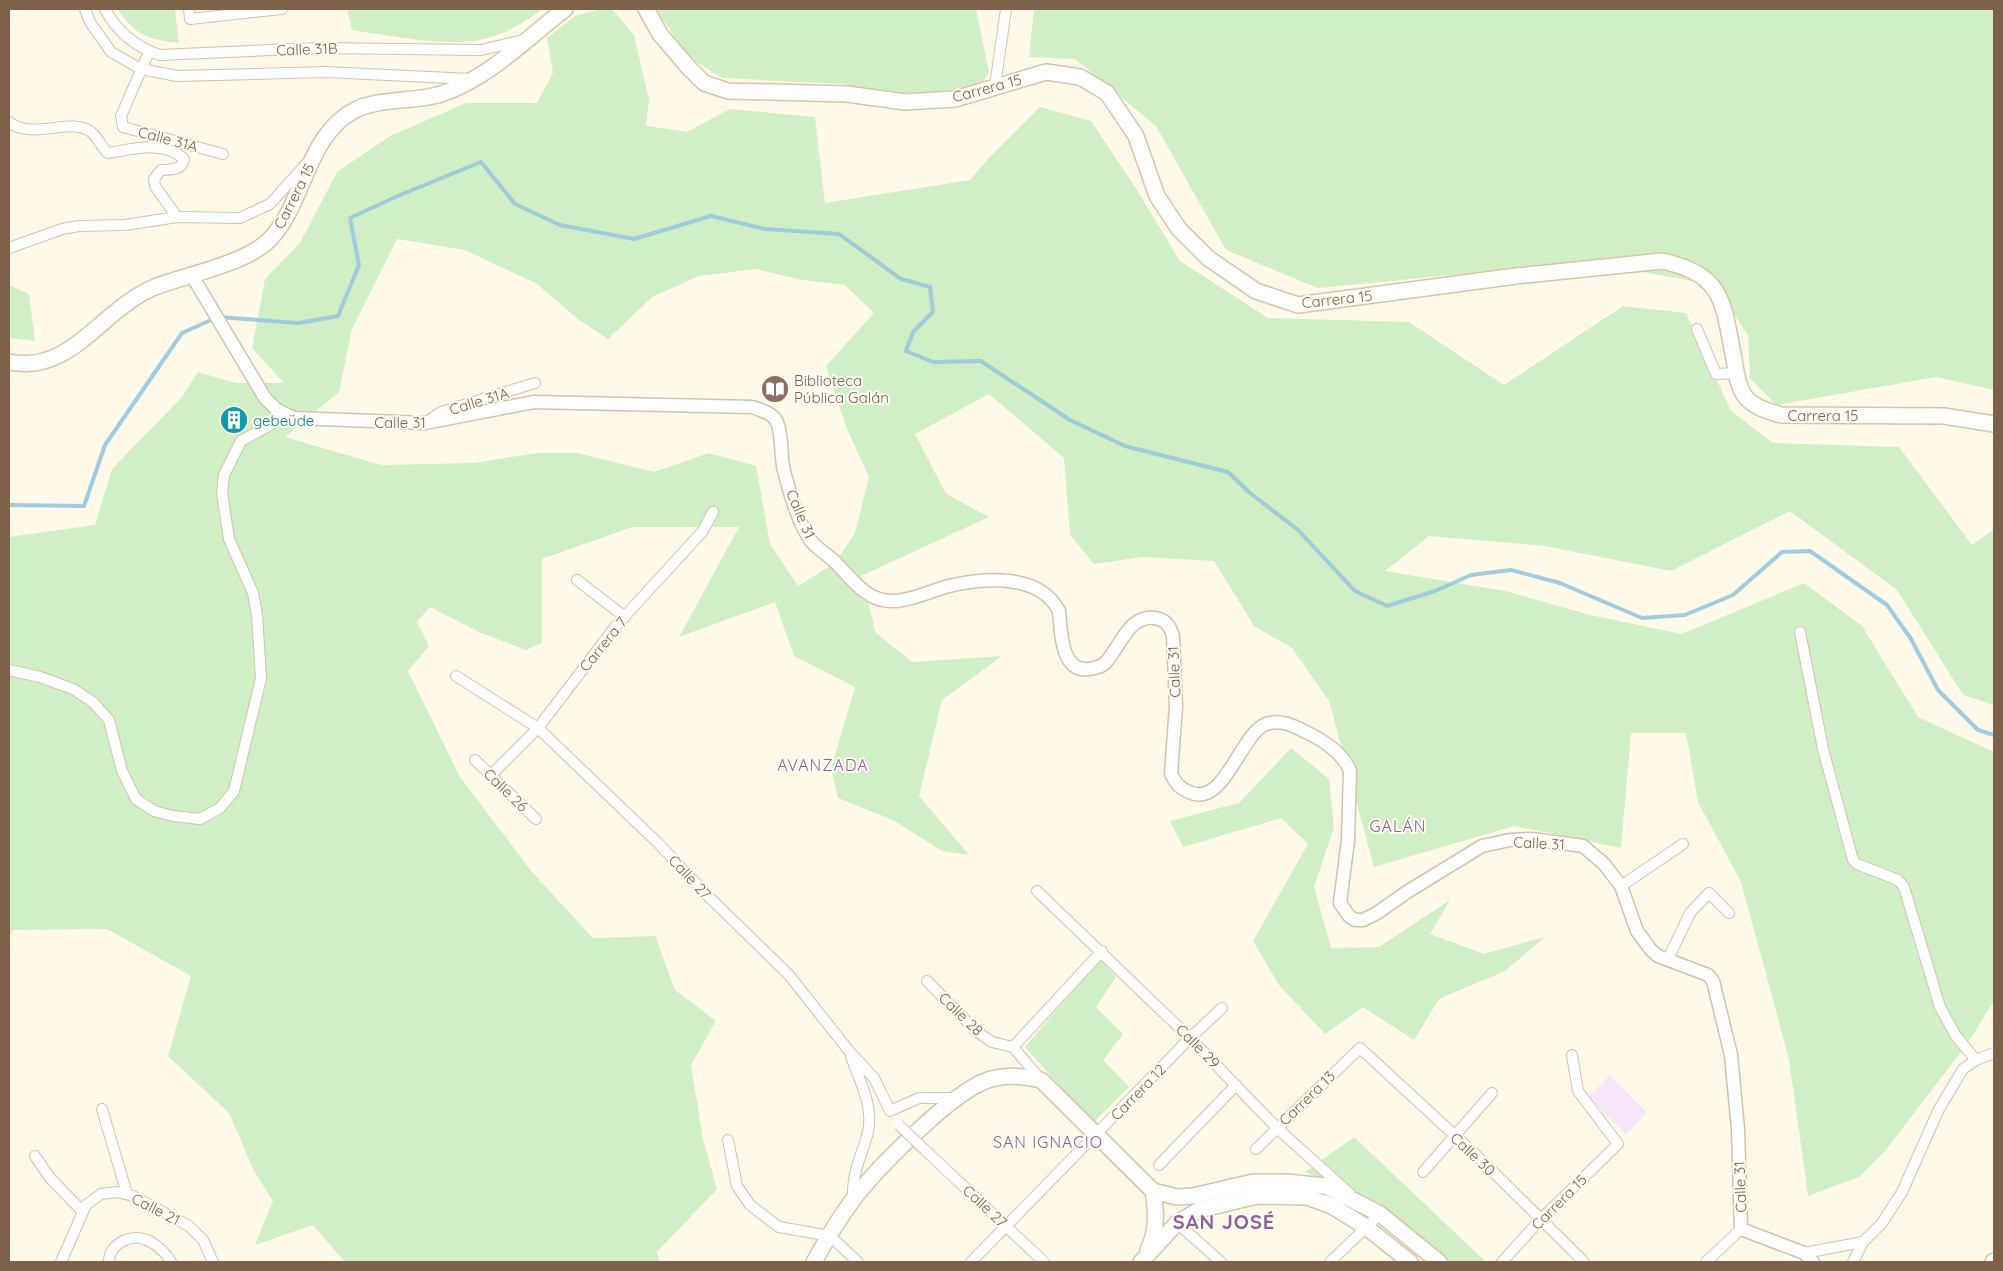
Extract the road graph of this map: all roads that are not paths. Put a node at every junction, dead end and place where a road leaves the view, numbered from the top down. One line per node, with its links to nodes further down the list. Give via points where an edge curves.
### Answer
1 (85, 9): 10 (street, Calle 31B, via 111,52)
2 (105, 9): 9 (street, Calle 31B, via 126,37)
3 (282, 9): 7 (street)
4 (565, 9): 8 (main road, Carrera 15)
5 (646, 9): 12 (main road, Carrera 15, via 660,34 688,67 704,82 728,91 847,94 905,102 955,99)
6 (1006, 9): 12 (street)
7 (190, 14)
8 (527, 39): 9 (street, Calle 31B, via 481,50 317,48 177,56); 11 (main road, Carrera 15)
9 (149, 52): 10 (street)
10 (141, 69): 11 (street, Calle 31B, via 177,76 326,72); 15 (street, Calle 31A, via 121,116 124,127)
11 (474, 79): 14 (main road, Carrera 15, via 440,94 355,110 332,129)
12 (995, 86): 21 (main road, Carrera 15, via 1046,72 1080,77 1107,93 1136,136 1157,196 1179,229 1208,258 1256,291 1298,305 1516,276 1662,261 1684,266 1706,278 1715,289 1724,308)
13 (9, 122): 16 (street, via 36,130 74,126 91,131 108,153 160,147 172,150 184,160 183,164 179,168 161,170 154,179)
14 (316, 152): 16 (street, via 270,204 240,218); 18 (main road, Carrera 15, via 282,226 268,242 251,254)
15 (224, 154)
16 (177, 217): 17 (street, via 62,229)
17 (9, 248)
18 (194, 279): 20 (main road, Carrera 15, via 139,295 70,350 52,359 24,365); 23 (street, Calle 31, via 265,398 277,410)
19 (1697, 330): 21 (street, via 1716,374)
20 (9, 362)
21 (1736, 373): 25 (main road, Carrera 15, via 1745,396 1762,409 1781,415 1944,416)
22 (535, 383): 24 (street, Calle 31A, via 442,412)
23 (288, 415): 24 (street, Calle 31, via 320,420); 30 (street, via 241,441 224,475 222,493 229,539 253,593 256,608 261,678 234,791 220,808 200,818 154,811 136,798 122,771 109,720 93,702 73,689)
24 (425, 423): 37 (street, Calle 31, via 534,402 752,407 767,412 776,420 780,432 784,469 807,534 865,592 877,599 884,602 913,598 950,586 1020,581 1056,605 1066,656 1073,664 1086,669 1107,661 1129,629 1140,620 1163,620 1173,636 1176,706 1171,774 1180,788 1194,794 1211,791 1238,760 1249,737 1266,724 1289,723 1325,742 1345,761 1350,771 1348,840 1340,903 1352,918 1363,920 1377,913 1482,846 1510,840 1553,840 1583,846 1604,864)
25 (1994, 424)
26 (713, 512): 28 (street, Carrera 7, via 702,532)
27 (577, 580): 28 (street)
28 (625, 616): 32 (street, Carrera 7)
29 (1800, 632): 50 (street, via 1823,749 1853,860 1898,880 1904,887 1940,1007 1956,1036)
30 (9, 670)
31 (456, 676): 32 (street, Calle 27)
32 (538, 728): 34 (street, Carrera 7); 47 (street, Calle 27, via 790,975)
33 (475, 760): 34 (street, Calle 26)
34 (491, 776): 35 (street, Calle 26)
35 (536, 819)
36 (1683, 844): 37 (street)
37 (1621, 886): 41 (street, Calle 31, via 1638,931 1651,950)
38 (1037, 891): 40 (street, Calle 29)
39 (1729, 913): 41 (street, via 1709,893 1690,912)
40 (1102, 951): 44 (street, Calle 29); 45 (street)
41 (1668, 959): 75 (street, Calle 31, via 1708,975 1713,981 1730,1055 1738,1129)
42 (927, 981): 45 (street, Calle 28, via 976,1031 992,1042)
43 (1222, 1008): 44 (street, Carrera 12)
44 (1190, 1038): 52 (street, Calle 29); 58 (street, Carrera 12)
45 (1013, 1047): 51 (street)
46 (1360, 1048): 57 (street, Carrera 13); 59 (street, Calle 30)
47 (849, 1051): 54 (street, Calle 27, via 874,1078 890,1111 919,1098); 67 (street, via 865,1096 869,1121 855,1167)
48 (1994, 1053): 50 (street)
49 (1572, 1055): 71 (street, Carrera 15, via 1578,1091 1618,1144)
50 (1976, 1060): 77 (street, via 1963,1069 1939,1109 1902,1192 1882,1223)
51 (1041, 1080): 54 (main road, via 1015,1074 987,1080); 58 (main road)
52 (1236, 1085): 57 (street, Calle 29); 63 (street)
53 (1492, 1093): 59 (street)
54 (958, 1098): 67 (main road, via 937,1114)
55 (102, 1109): 66 (street)
56 (899, 1125): 73 (street, Calle 27, bridge)
57 (1277, 1128): 61 (street, Carrera 13); 68 (street, Calle 29)
58 (1098, 1134): 65 (main road); 73 (street, Carrera 12)
59 (1454, 1136): 64 (street); 71 (street, Calle 30)
60 (728, 1140): 76 (street, via 737,1186 750,1205 779,1227)
61 (1256, 1149)
62 (35, 1156): 69 (street, via 50,1178)
63 (1159, 1165)
64 (1423, 1172)
65 (1153, 1191): 68 (main road, via 1177,1197 1193,1196 1253,1182 1286,1182 1325,1186); 87 (main road, via 1157,1216 1153,1240)
66 (126, 1194): 69 (street, Calle 21, via 101,1194); 82 (street, Calle 21, via 189,1226 203,1240)
67 (852, 1200): 76 (main road)
68 (1358, 1201): 70 (main road)
69 (82, 1211): 79 (street, Calle 21)
70 (1380, 1214): 74 (street); 91 (main road)
71 (1541, 1219): 92 (street, Carrera 15); 93 (street, Calle 30)
72 (1176, 1222): 74 (main road, via 1199,1210 1257,1196 1306,1197 1332,1206); 87 (main road); 88 (street)
73 (1007, 1227): 85 (street, Carrera 12); 86 (street, Calle 27)
74 (1366, 1227): 89 (street); 90 (main road)
75 (1741, 1229): 78 (street, Calle 31); 94 (street)
76 (830, 1236): 83 (main road); 84 (street)
77 (1863, 1242): 78 (street); 95 (street)
78 (1808, 1258)
79 (61, 1262)
80 (109, 1262): 81 (street, via 109,1253 114,1246 135,1239 149,1241)
81 (171, 1262)
82 (213, 1262)
83 (814, 1262)
84 (858, 1262)
85 (971, 1262)
86 (1044, 1262)
87 (1141, 1262)
88 (1221, 1262)
89 (1330, 1262)
90 (1410, 1262)
91 (1439, 1262)
92 (1502, 1262)
93 (1584, 1262)
94 (1706, 1262)
95 (1854, 1262)

